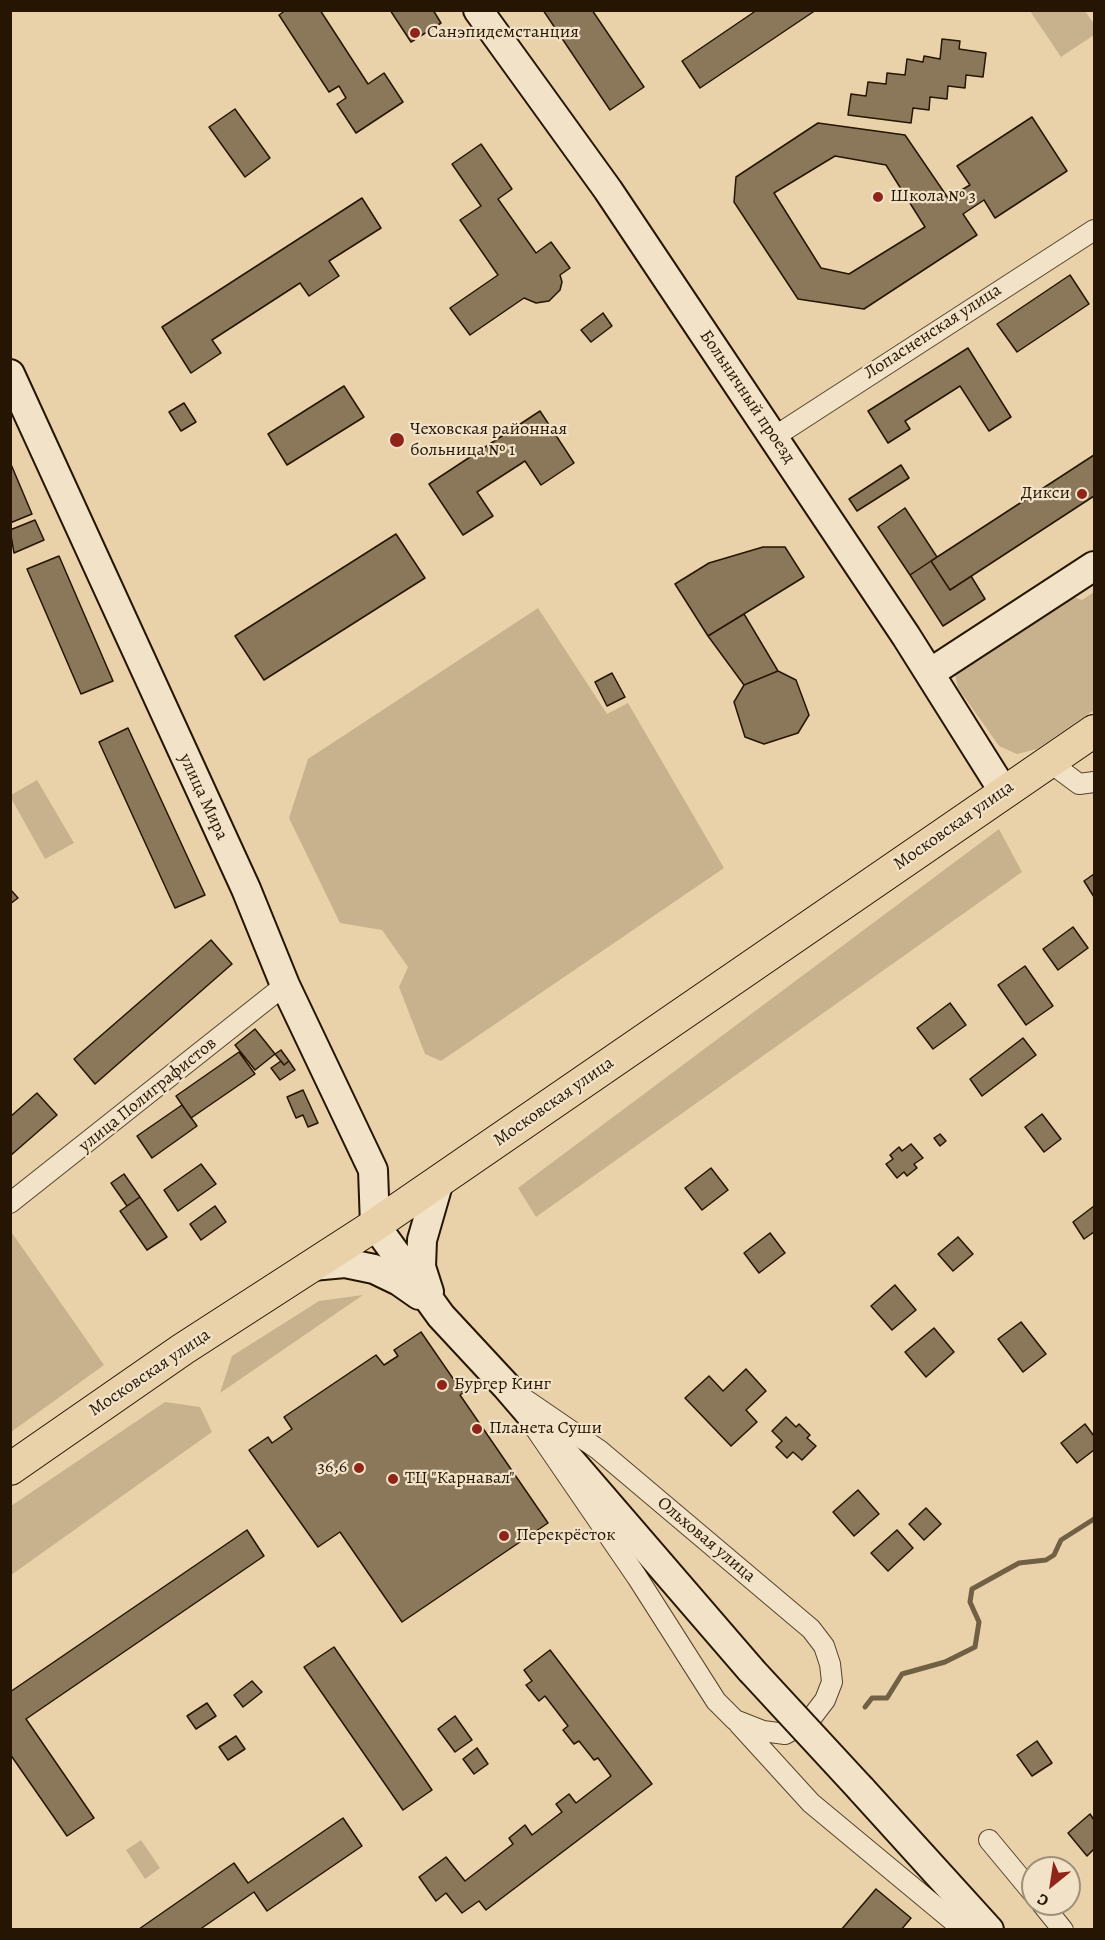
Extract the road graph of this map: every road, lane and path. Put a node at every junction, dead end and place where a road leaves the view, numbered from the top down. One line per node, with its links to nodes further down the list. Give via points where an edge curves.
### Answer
1 (478, 10): 4 (street, Больничный проезд, via 608,190)
2 (1095, 230): 4 (street, Лопасненская улица)
3 (10, 374): 11 (street, улица Мира, via 246,889)
4 (774, 437): 6 (street, Больничный проезд)
5 (1095, 566): 6 (street)
6 (930, 673): 10 (street, Больничный проезд)
7 (1095, 731): 8 (main road, Московская улица)
8 (1048, 761): 9 (street, via 1079,784); 10 (main road, Московская улица)
9 (1095, 782)
10 (1004, 792): 12 (main road, Московская улица)
11 (285, 986): 13 (street, улица Полиграфистов); 14 (street, улица Мира, via 372,1170)
12 (439, 1181): 14 (main road, Московская улица); 16 (street, via 422,1240 421,1267)
13 (10, 1203)
14 (375, 1225): 15 (main road, Московская улица); 16 (street, Ольховая улица)
15 (312, 1266): 16 (street, via 345,1263 374,1269); 18 (main road, Московская улица, via 183,1349)
16 (434, 1306): 17 (street, Ольховая улица)
17 (507, 1388): 19 (street, Ольховая улица, via 637,1577 716,1701); 19 (street, Ольховая улица, via 599,1450 811,1629 824,1646 832,1682 825,1700 809,1721 785,1734 763,1731); 24 (street, Ольховая улица, bridge, via 751,1670)
18 (10, 1469)
19 (735, 1720): 23 (street, Ольховая улица, via 811,1803)
20 (989, 1840): 21 (street)
21 (1021, 1879)
22 (1052, 1916): 25 (street)
23 (964, 1929)
24 (988, 1929)
25 (1063, 1929)

